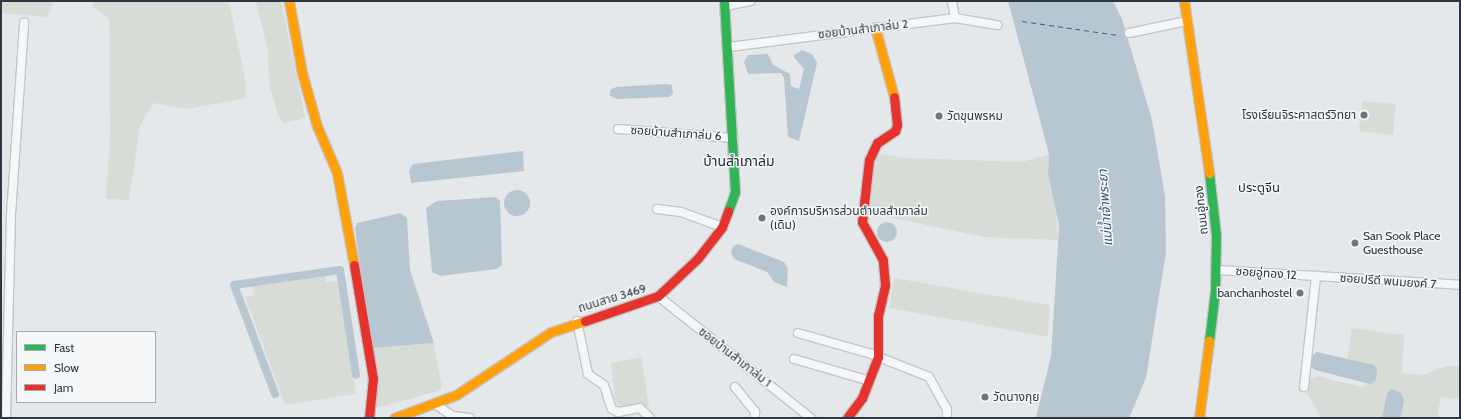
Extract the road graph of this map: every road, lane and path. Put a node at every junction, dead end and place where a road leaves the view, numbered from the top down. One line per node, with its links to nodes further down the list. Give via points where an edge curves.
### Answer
1 (289, 1): 30 (street, via 302,73 317,126 337,173 347,220 373,378)
2 (751, 1): 5 (street)
3 (952, 1): 6 (street)
4 (1184, 1): 7 (street, ถนนอู่ทอง)
5 (724, 4): 12 (street, ถนนสาย 3469)
6 (955, 18): 9 (street, ซอยบ้านสำเภาล่ม 2); 10 (street, ซอยบ้านสำเภาล่ม 2)
7 (1187, 21): 11 (street); 17 (street, ถนนอู่ทอง, via 1205,130)
8 (24, 22): 29 (street, via 11,215)
9 (997, 25)
10 (875, 27): 12 (street, ซอยบ้านสำเภาล่ม 2); 23 (street, via 898,115 895,132 877,143 873,150 861,211 864,226 883,260 886,272 878,316)
11 (1129, 33)
12 (729, 47): 14 (street, ถนนสาย 3469)
13 (618, 129): 14 (street, ซอยบ้านสำเภาล่ม 6)
14 (734, 138): 16 (street, ถนนสาย 3469, via 735,192)
15 (657, 210): 16 (street, via 681,212)
16 (722, 226): 20 (street, ถนนสาย 3469, via 683,277)
17 (1217, 270): 18 (street, ซอยอู่ทอง 12); 38 (street, ถนนอู่ทอง)
18 (1316, 276): 19 (street, ซอยปรีดี พนมยงค์ 7); 26 (street)
19 (1460, 285)
20 (658, 296): 21 (street, ถนนสาย 3469); 35 (street, ซอยบ้านสำเภาล่ม 1)
21 (578, 321): 28 (street, ถนนสาย 3469, via 529,344 476,383); 33 (street, via 588,374 604,386 612,409 618,412 640,408)
22 (798, 333): 23 (street)
23 (878, 357): 25 (street); 37 (street, via 934,381 947,408)
24 (794, 359): 25 (street)
25 (870, 381): 36 (street)
26 (1304, 387)
27 (735, 388): 34 (street, via 755,412)
28 (436, 405): 31 (street, ถนนสาย 3469); 32 (street, via 453,416)
29 (6, 418)
30 (370, 418)
31 (394, 418)
32 (470, 418)
33 (650, 418)
34 (755, 418)
35 (811, 418)
36 (847, 418)
37 (947, 418)
38 (1199, 418)

